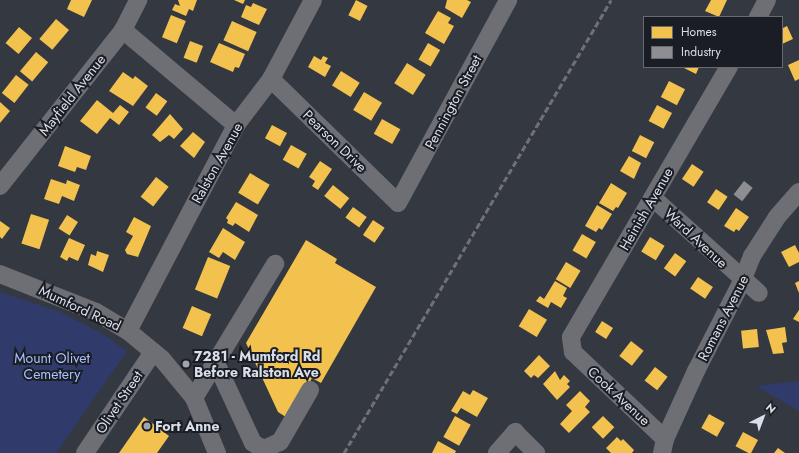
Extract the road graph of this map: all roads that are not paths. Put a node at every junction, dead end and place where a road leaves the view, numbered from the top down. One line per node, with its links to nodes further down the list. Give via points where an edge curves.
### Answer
1 (138, 0): 6 (street, Mayfield Avenue)
2 (313, 0): 8 (street, Ralston Avenue)
3 (508, 0): 13 (street, Pennington Street)
4 (768, 0): 5 (street)
5 (759, 16)
6 (123, 30): 9 (street); 10 (street, Mayfield Avenue)
7 (728, 68): 12 (street, Heinish Avenue)
8 (271, 79): 9 (street, Ralston Avenue); 13 (street, Pearson Drive)
9 (236, 125): 18 (street, Ralston Avenue)
10 (0, 186)
11 (799, 192): 16 (street, Romans Avenue, via 777,217 752,256)
12 (653, 198): 16 (street, Ward Avenue); 20 (street, Heinish Avenue, via 571,337)
13 (398, 203)
14 (275, 264): 21 (street)
15 (0, 274): 18 (street, Mumford Road, via 96,312)
16 (742, 281): 17 (street, Ward Avenue); 24 (street, Romans Avenue, via 696,371)
17 (759, 293)
18 (128, 330): 19 (street, Mumford Road)
19 (153, 352): 23 (street, Mumford Road); 25 (street, Olivet Street)
20 (573, 352): 24 (street, Cook Avenue)
21 (215, 361): 22 (street, via 253,443 264,449 280,442); 23 (street)
22 (310, 390)
23 (194, 398): 26 (street, Mumford Road)
24 (664, 449)
25 (86, 453)
26 (216, 453)
27 (497, 453): 28 (street, via 515,432)
28 (536, 453)

